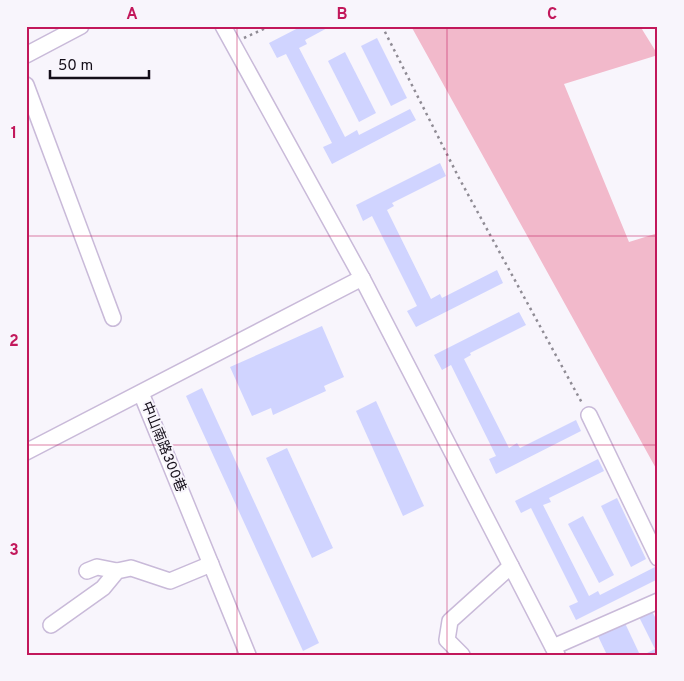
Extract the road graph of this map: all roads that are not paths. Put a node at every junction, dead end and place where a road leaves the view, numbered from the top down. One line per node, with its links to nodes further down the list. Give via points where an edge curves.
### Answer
1 (81, 26): 3 (street)
2 (223, 26): 5 (street)
3 (26, 55)
4 (26, 85): 6 (street)
5 (362, 278): 7 (street); 12 (street)
6 (114, 318)
7 (141, 393): 9 (street, 中山南路300巷); 11 (street, 中山南路300巷)
8 (589, 415): 10 (street)
9 (26, 452)
10 (658, 558)
11 (211, 564): 14 (street, via 170,581 131,568); 18 (street, 中山南路300巷)
12 (511, 566): 17 (street); 19 (street, via 450,620 447,640)
13 (87, 571): 14 (street, via 97,567)
14 (117, 571): 16 (street, via 103,588)
15 (658, 601): 17 (street)
16 (51, 625)
17 (555, 651)
18 (248, 655)
19 (462, 655)

